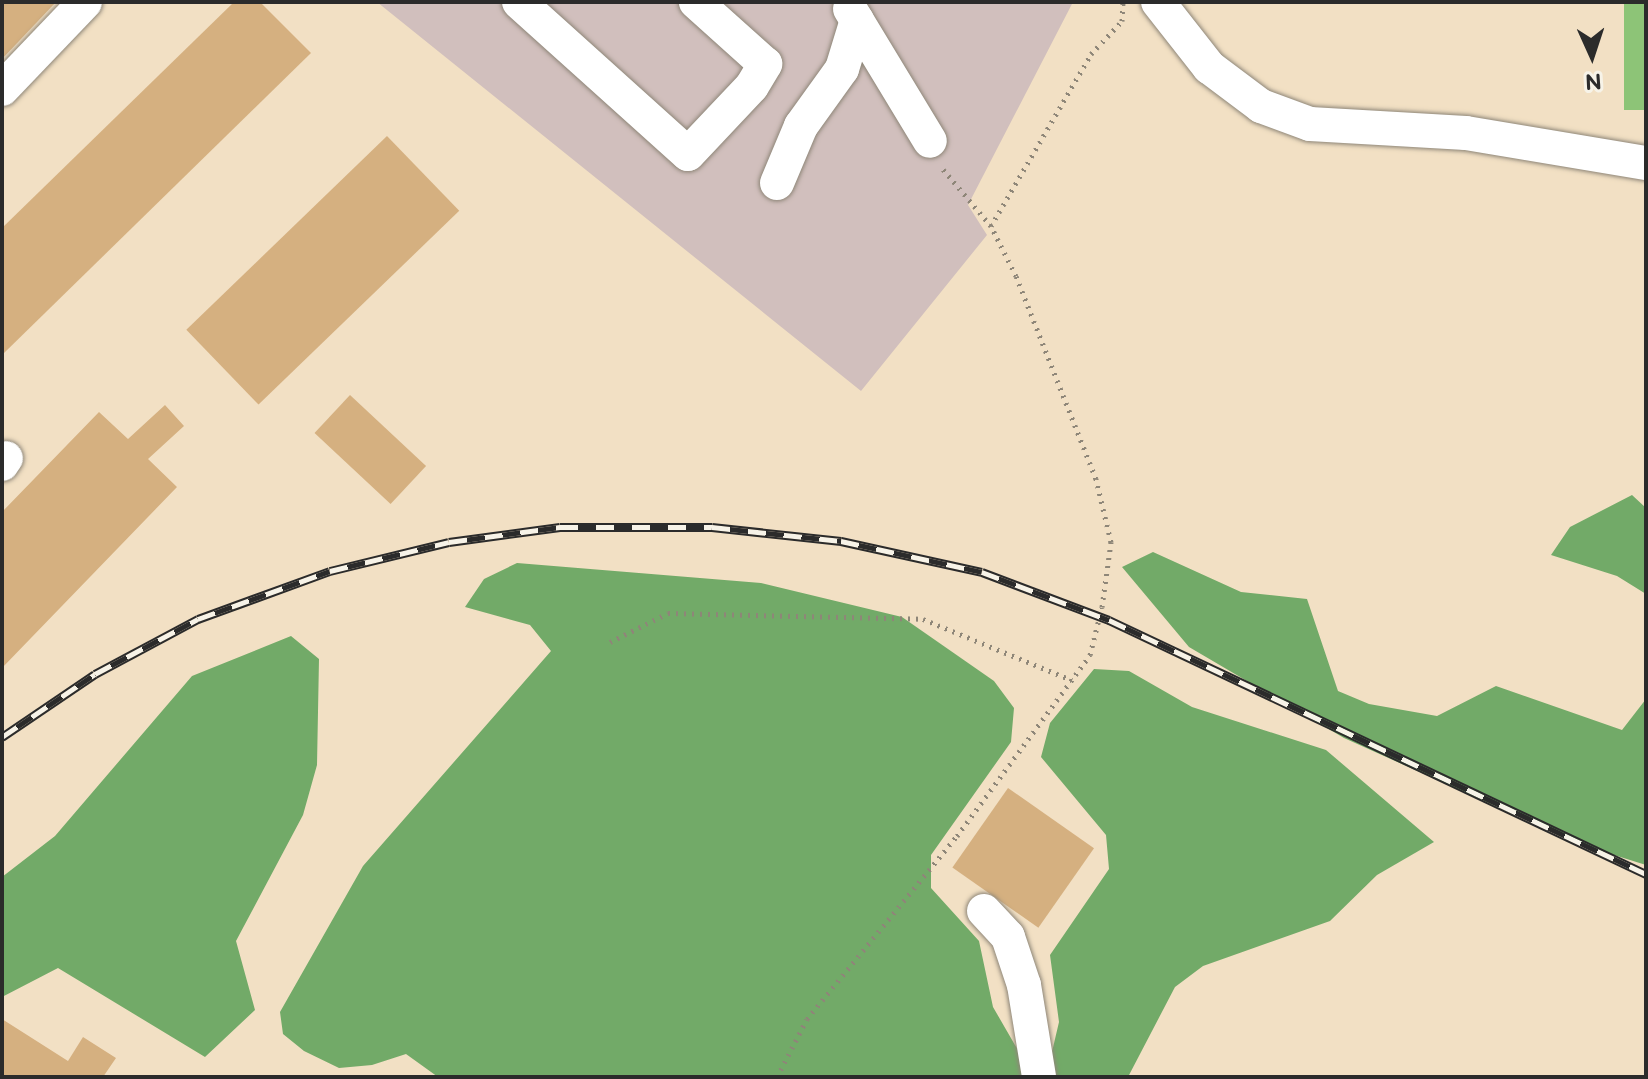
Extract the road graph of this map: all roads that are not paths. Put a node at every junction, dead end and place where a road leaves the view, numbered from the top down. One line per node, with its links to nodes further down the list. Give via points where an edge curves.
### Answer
1 (85, 2): 6 (street)
2 (519, 2): 3 (street, via 688,154 752,86 765,64)
3 (696, 2)
4 (1158, 2): 8 (street, via 1209,67 1261,106 1310,124 1466,133)
5 (852, 11): 7 (street); 9 (street, via 842,69 801,126)
6 (2, 89)
7 (930, 141)
8 (1646, 163)
9 (777, 183)
10 (984, 911): 11 (street, via 1012,949)
11 (1039, 1077)

